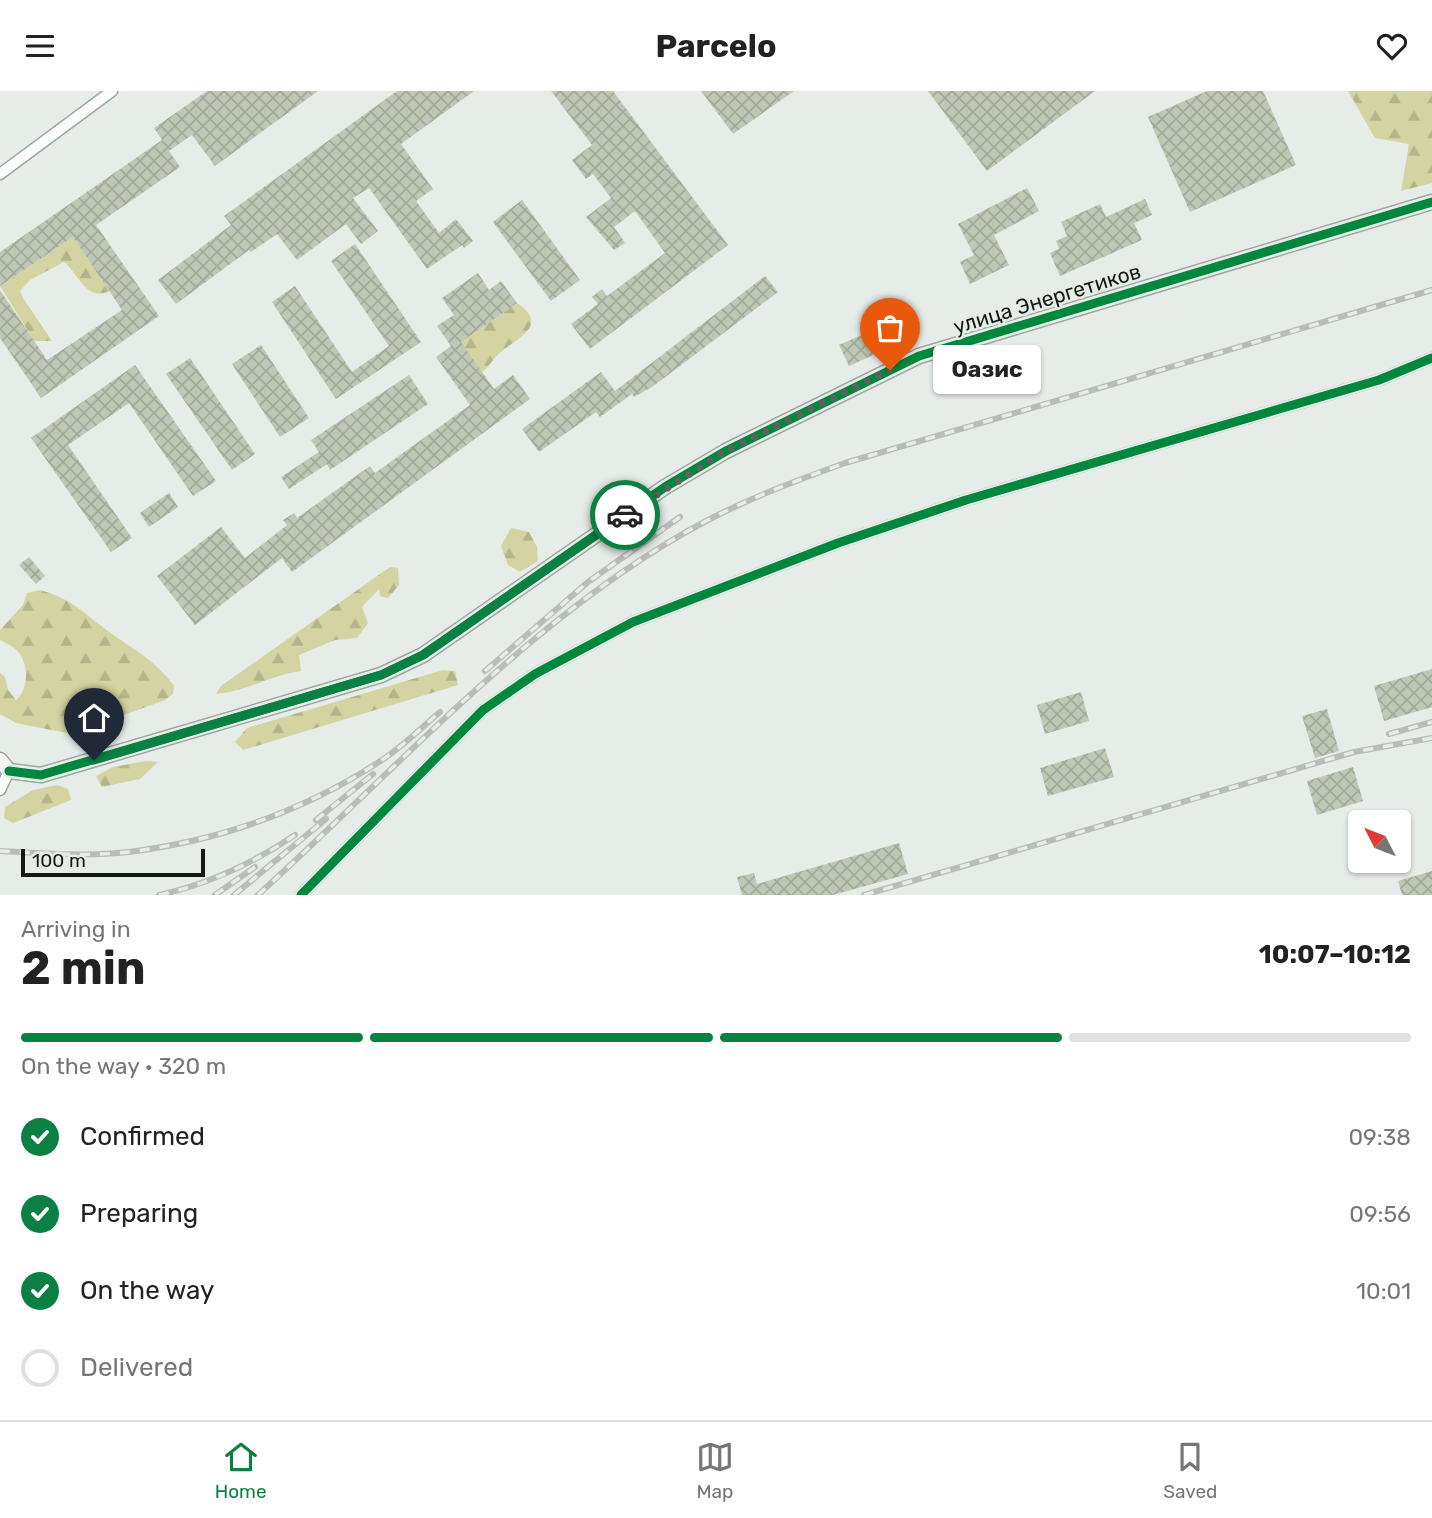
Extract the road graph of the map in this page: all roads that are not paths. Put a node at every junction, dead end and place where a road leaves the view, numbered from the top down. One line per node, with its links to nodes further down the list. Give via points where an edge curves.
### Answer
1 (112, 91): 2 (street)
2 (0, 174)
3 (1432, 202): 5 (street, улица Энергетиков, via 919,356 726,451 666,487 423,655 381,675 41,775)
4 (1432, 358): 7 (street, via 1379,380 953,504 633,622 535,674 484,710)
5 (5, 766): 6 (street)
6 (0, 790)
7 (301, 895)

